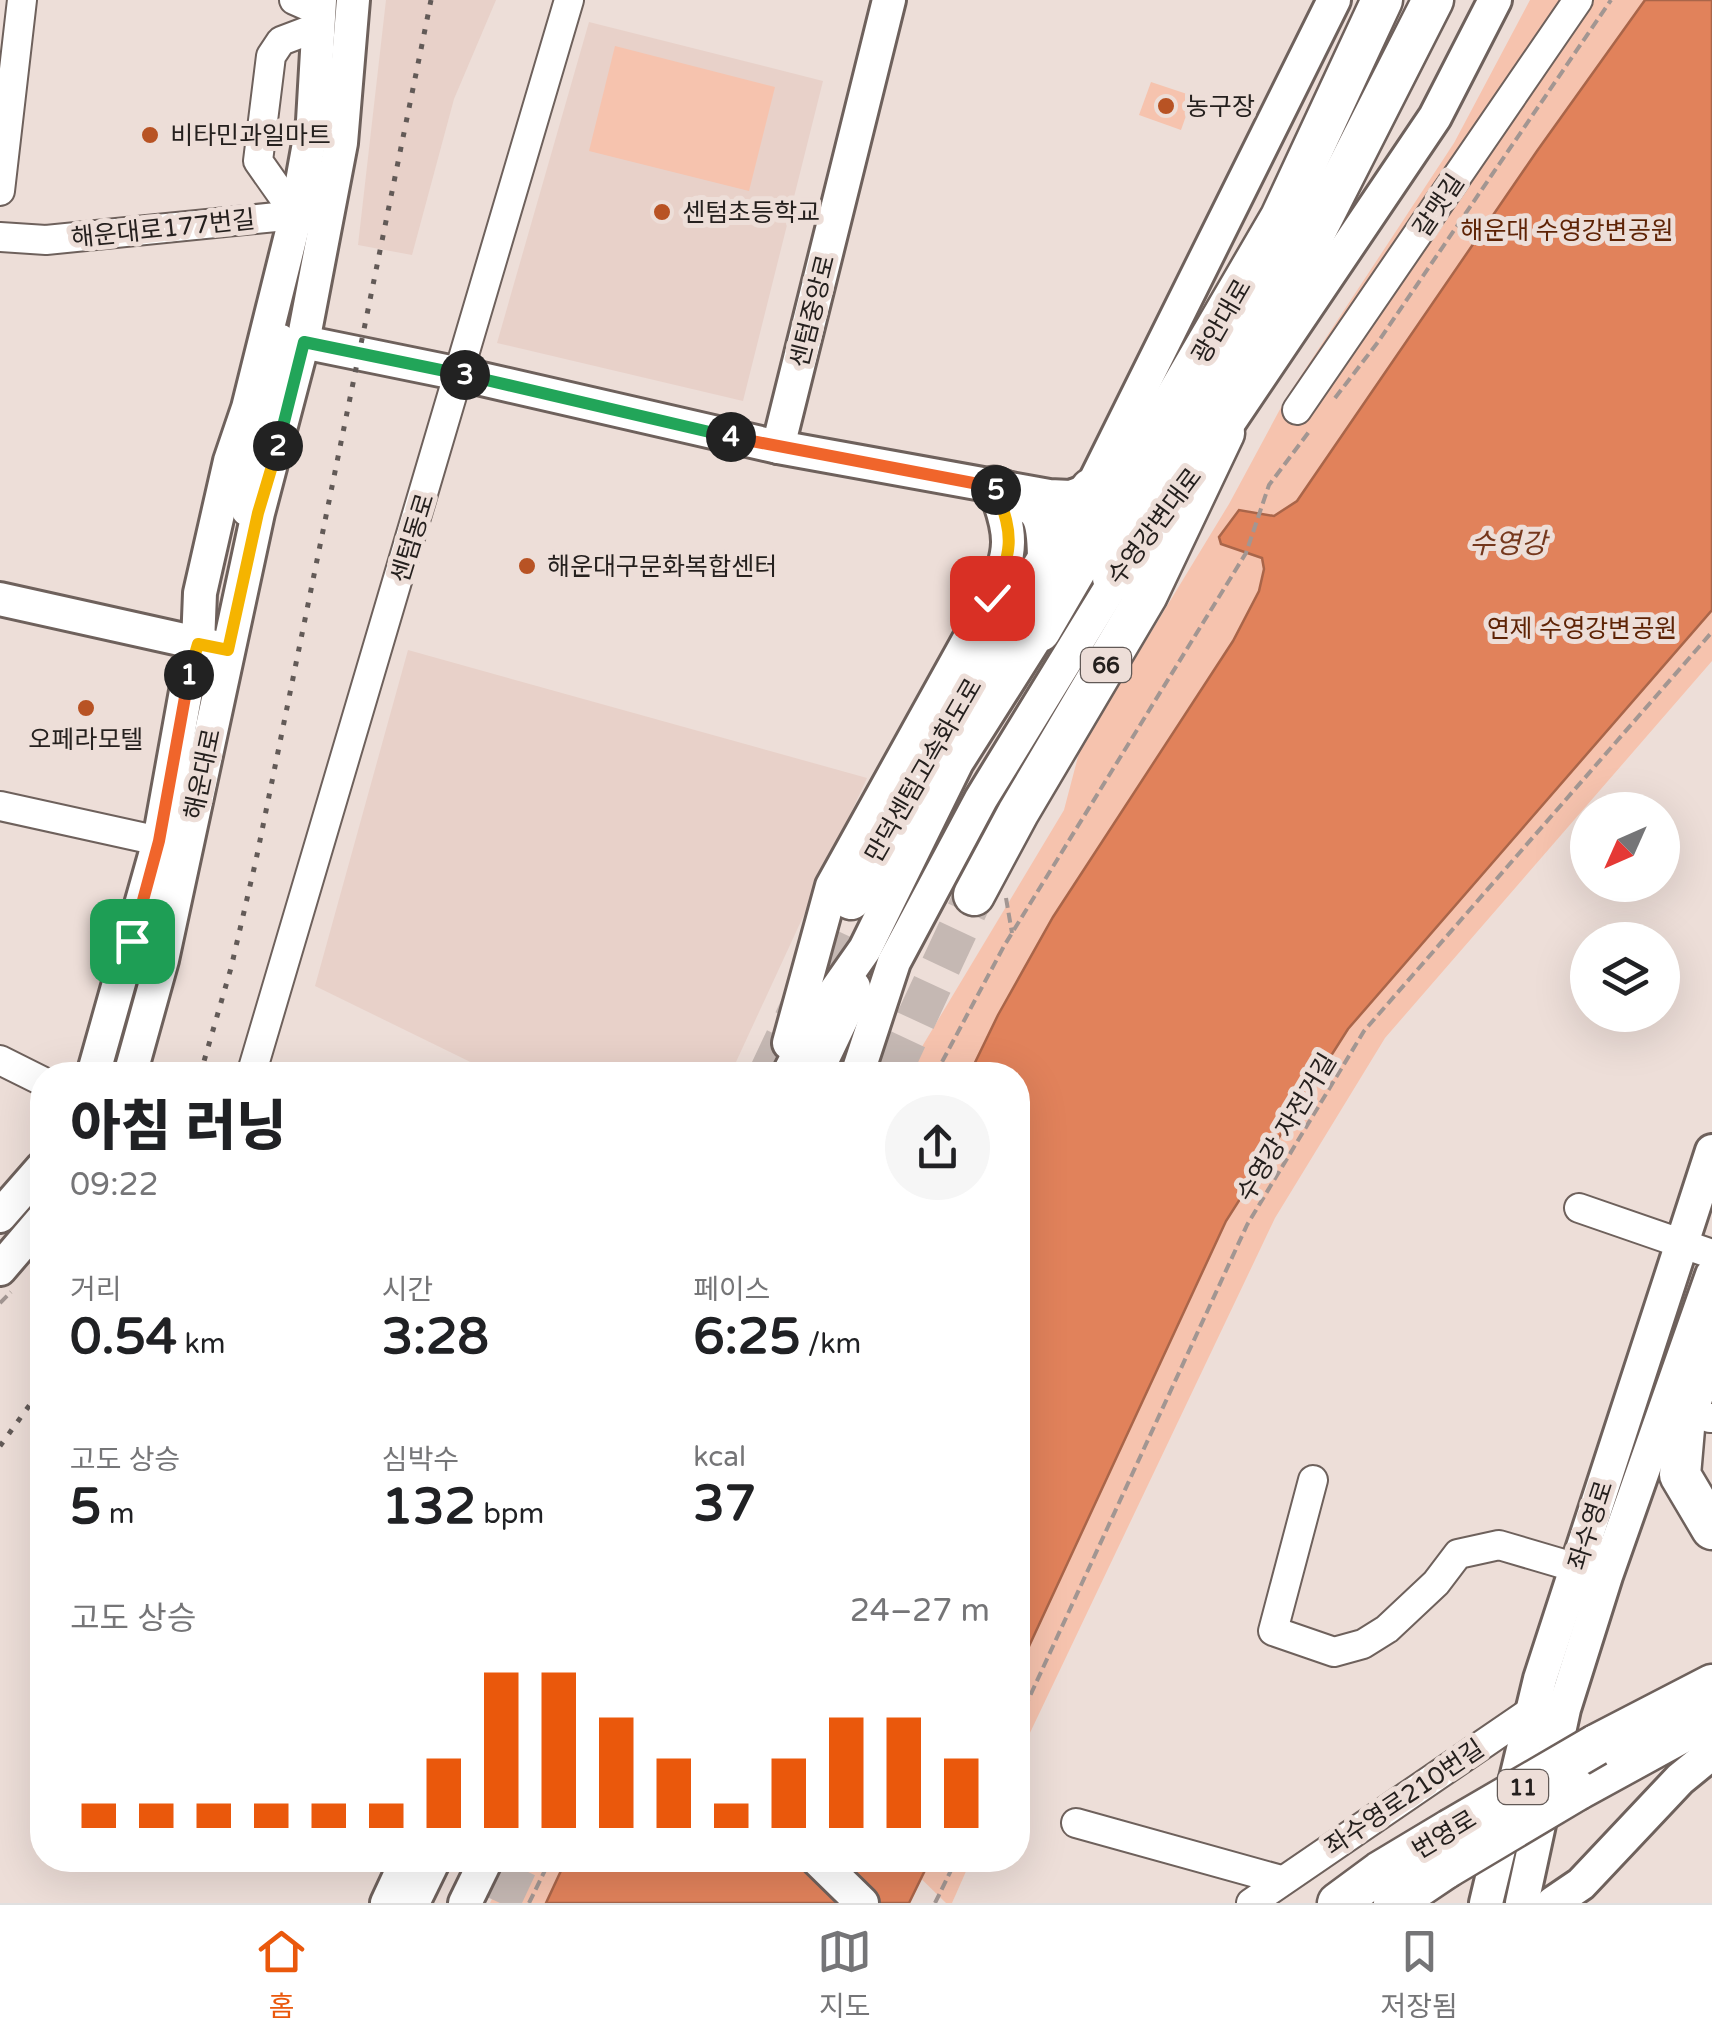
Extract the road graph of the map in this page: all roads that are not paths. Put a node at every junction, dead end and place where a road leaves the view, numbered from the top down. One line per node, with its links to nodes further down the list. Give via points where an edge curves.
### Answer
1 (22, 0): 11 (street)
2 (352, 0): 12 (main road, 해운대로, via 341,143)
3 (569, 0): 15 (street, 센텀동로)
4 (889, 0): 18 (main road, 센텀중앙로)
5 (1334, 0): 20 (main road, 수영강변대로)
6 (1382, 0): 25 (highway, 광안대로, via 1281,217)
7 (1433, 0): 23 (highway, 광안대로, via 1313,236)
8 (1495, 0): 17 (main road, 수영강변대로, via 1435,116)
9 (1578, 0): 16 (street, 갈맷길)
10 (313, 10): 12 (main road, 해운대로); 12 (street, via 271,56 258,162)
11 (0, 190)
12 (311, 216): 13 (street, 해운대로177번길, via 46,240); 14 (main road, 해운대로); 21 (street, via 270,387); 26 (main road, 해운대로, via 230,461 200,592)
13 (0, 237)
14 (304, 342): 15 (main road); 21 (main road, 해운대로)
15 (460, 374): 18 (main road); 35 (street, 센텀동로)
16 (1305, 419)
17 (1227, 428): 23 (main road, 수영강변대로); 29 (highway, 66, via 1147,595)
18 (778, 448): 19 (main road)
19 (994, 487): 20 (main road, via 1050,496); 22 (highway, via 1028,500 1047,521); 36 (main road, via 1010,530 1008,562 832,886)
20 (1090, 488): 22 (highway, 만덕센텀고속화도로); 25 (main road, 수영강변대로)
21 (258, 513): 26 (main road, 해운대로)
22 (1048, 557): 30 (highway, 만덕센텀고속화도로)
23 (1114, 578): 31 (main road, 수영강변대로)
24 (0, 599): 26 (main road)
25 (1040, 630): 31 (main road, 수영강변대로, via 958,762)
26 (213, 647): 28 (main road, 해운대로, via 188,680); 34 (main road, 해운대로, via 162,960)
27 (0, 806): 28 (street)
28 (159, 841): 33 (main road, 해운대로)
29 (974, 895)
30 (851, 899)
31 (880, 955): 37 (main road, 수영강변대로, via 818,1016); 38 (main road); 39 (main road); 40 (main road, 수영강변대로)
32 (0, 1060): 41 (street)
33 (98, 1062)
34 (134, 1062)
35 (256, 1062)
36 (784, 1062)
37 (795, 1062)
38 (821, 1062)
39 (844, 1062)
40 (859, 1062)
41 (30, 1075)
42 (1712, 1151): 47 (main road, 좌수영로)
43 (30, 1185): 46 (main road)
44 (30, 1199): 48 (street)
45 (1579, 1208): 47 (street)
46 (0, 1216)
47 (1696, 1248): 53 (main road, 좌수영로)
48 (14, 1250)
49 (1712, 1275): 53 (main road, 좌수영로)
50 (1712, 1341): 52 (highway, via 1685,1417 1680,1476)
51 (1313, 1480): 53 (street, via 1273,1631 1334,1652 1387,1629 1458,1554 1498,1545)
52 (1712, 1529)
53 (1591, 1573): 55 (main road, 좌수영로)
54 (1712, 1686): 59 (highway, 번영로 / 11, bridge, via 1596,1745)
55 (1548, 1709): 65 (street, 좌수영로210번길); 74 (main road, 좌수영로); 75 (main road, 좌수영로)
56 (1712, 1716): 59 (highway, 번영로 / 11, bridge)
57 (1712, 1753): 76 (main road)
58 (1076, 1823): 65 (street)
59 (1448, 1849): 72 (highway, 번영로 / 11, via 1380,1872); 73 (highway, 번영로 / 11)
60 (401, 1872): 66 (main road)
61 (428, 1872): 67 (main road)
62 (452, 1872): 68 (main road)
63 (480, 1872): 69 (main road)
64 (830, 1872): 70 (main road)
65 (1281, 1880): 71 (street, 좌수영로210번길)
66 (387, 1903)
67 (413, 1903)
68 (437, 1903)
69 (465, 1903)
70 (862, 1903)
71 (1251, 1903)
72 (1338, 1903)
73 (1394, 1903)
74 (1486, 1903)
75 (1522, 1903)
76 (1554, 1903)

